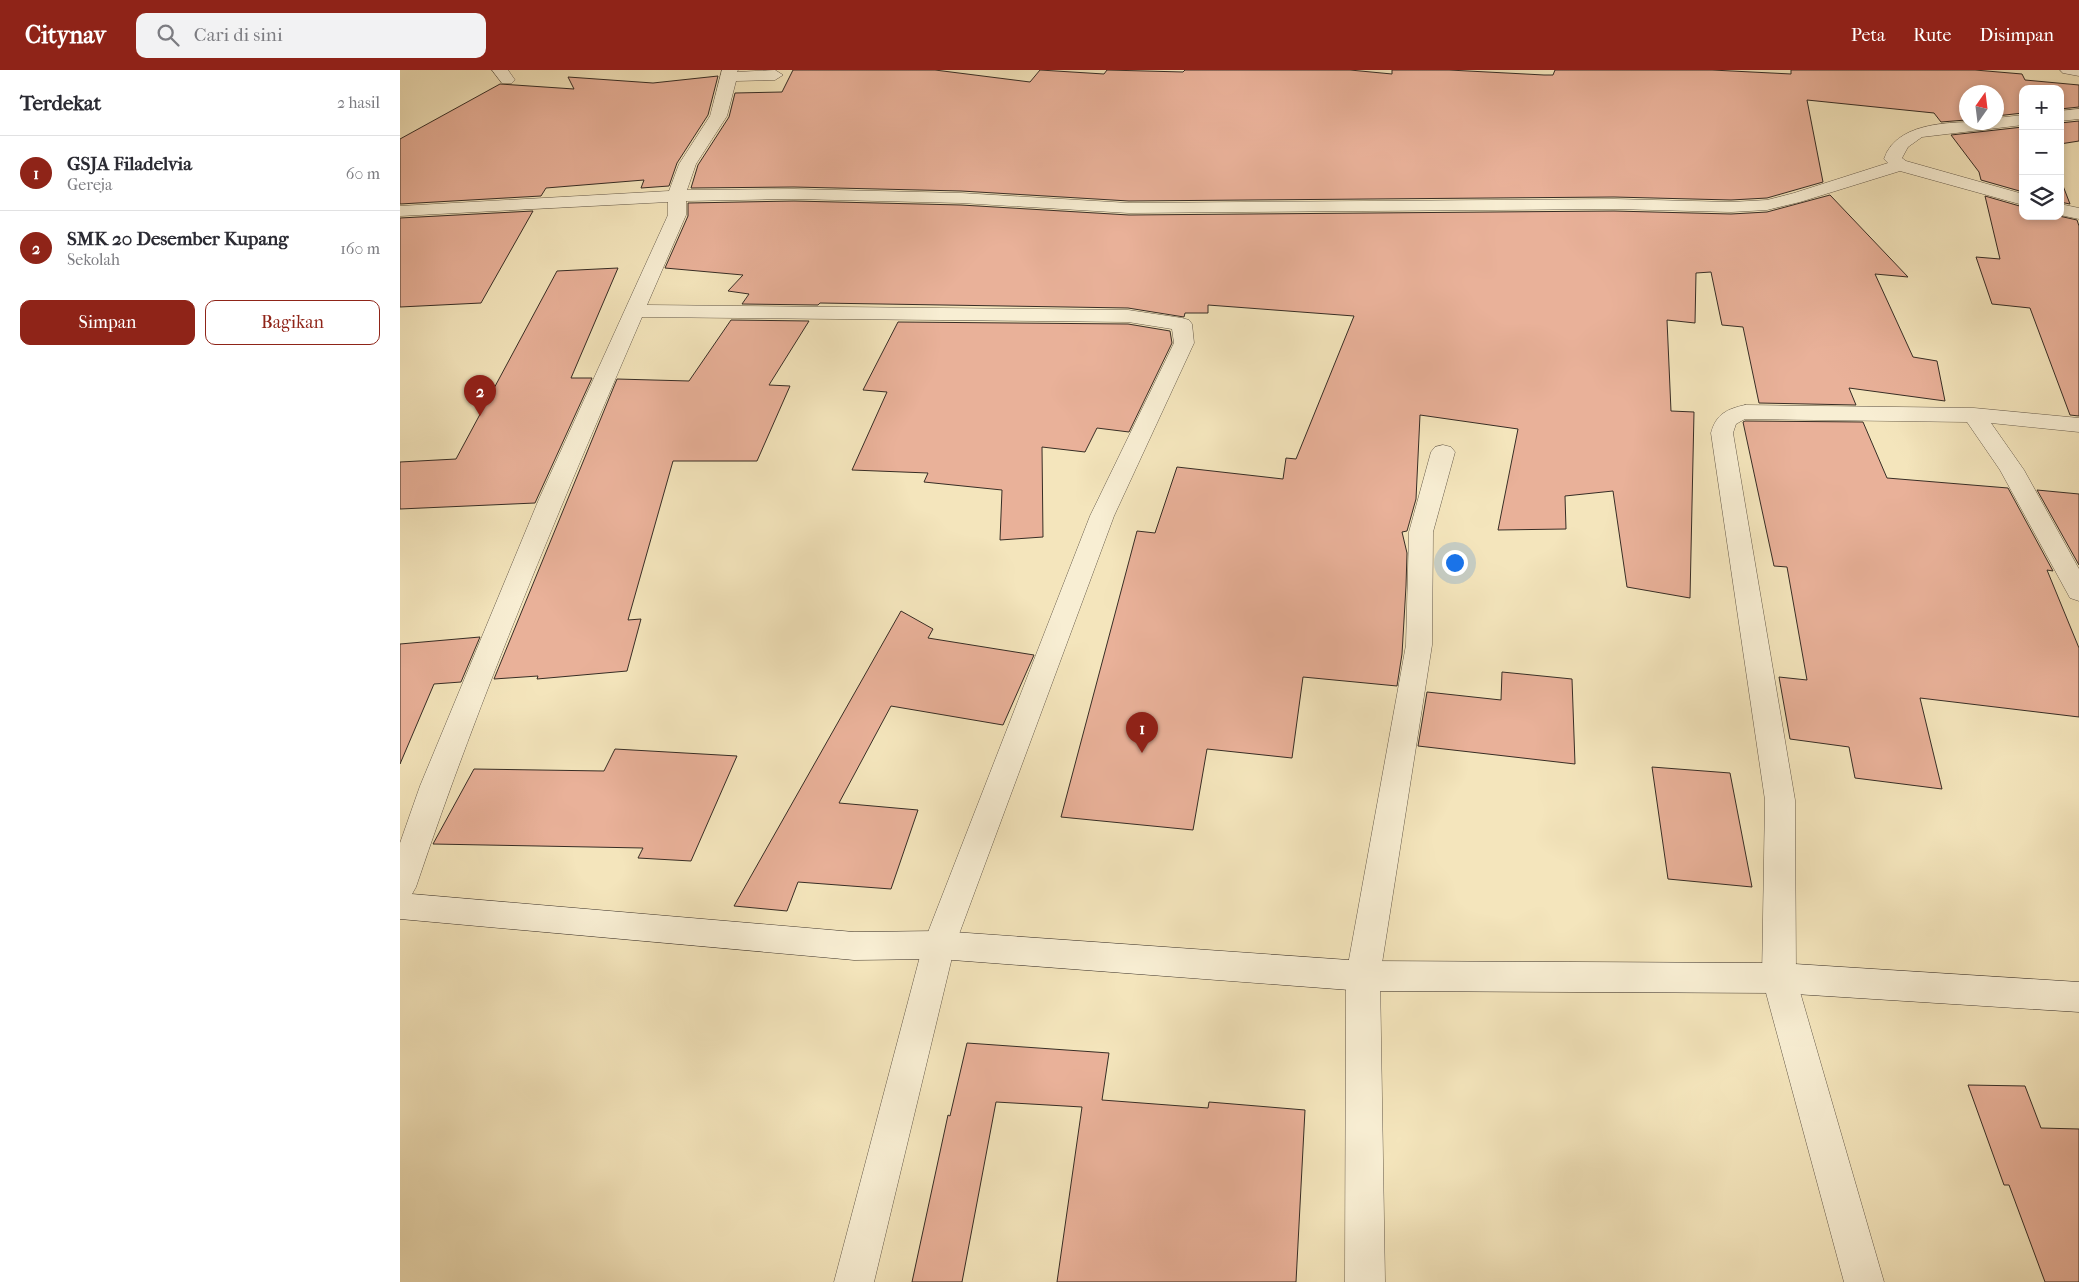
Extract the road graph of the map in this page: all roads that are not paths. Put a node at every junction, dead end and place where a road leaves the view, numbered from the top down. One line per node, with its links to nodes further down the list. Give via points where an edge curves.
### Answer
1 (2068, 70): 2 (street)
2 (2079, 71)
3 (730, 73): 4 (street); 9 (street, via 717,120 686,164)
4 (775, 75)
5 (2079, 114): 6 (street)
6 (2064, 116)
7 (2019, 120): 8 (street, via 1918,133 1894,153 1894,159)
8 (1900, 165): 9 (street, via 1800,198 1767,205 1732,207 1614,204 1129,208 893,195); 10 (street)
9 (676, 196): 12 (street); 14 (street, via 677,214)
10 (2019, 199)
11 (2064, 210): 13 (street)
12 (400, 211)
13 (2079, 214)
14 (636, 310): 19 (street, via 551,499 435,786); 21 (street, via 1128,316 1182,324 1184,343 1102,516)
15 (1974, 415): 16 (street); 18 (street, via 2012,470); 23 (street, via 1745,412 1729,416 1724,421 1722,433 1780,800)
16 (2079, 425)
17 (1443, 452): 22 (street, via 1420,532 1419,645)
18 (2079, 592)
19 (400, 888)
20 (400, 906): 21 (street, via 854,946)
21 (939, 945): 22 (street); 25 (street)
22 (1363, 976): 23 (street); 26 (street)
23 (1779, 978): 24 (street); 27 (street)
24 (2079, 997)
25 (854, 1282)
26 (1365, 1282)
27 (1864, 1282)

